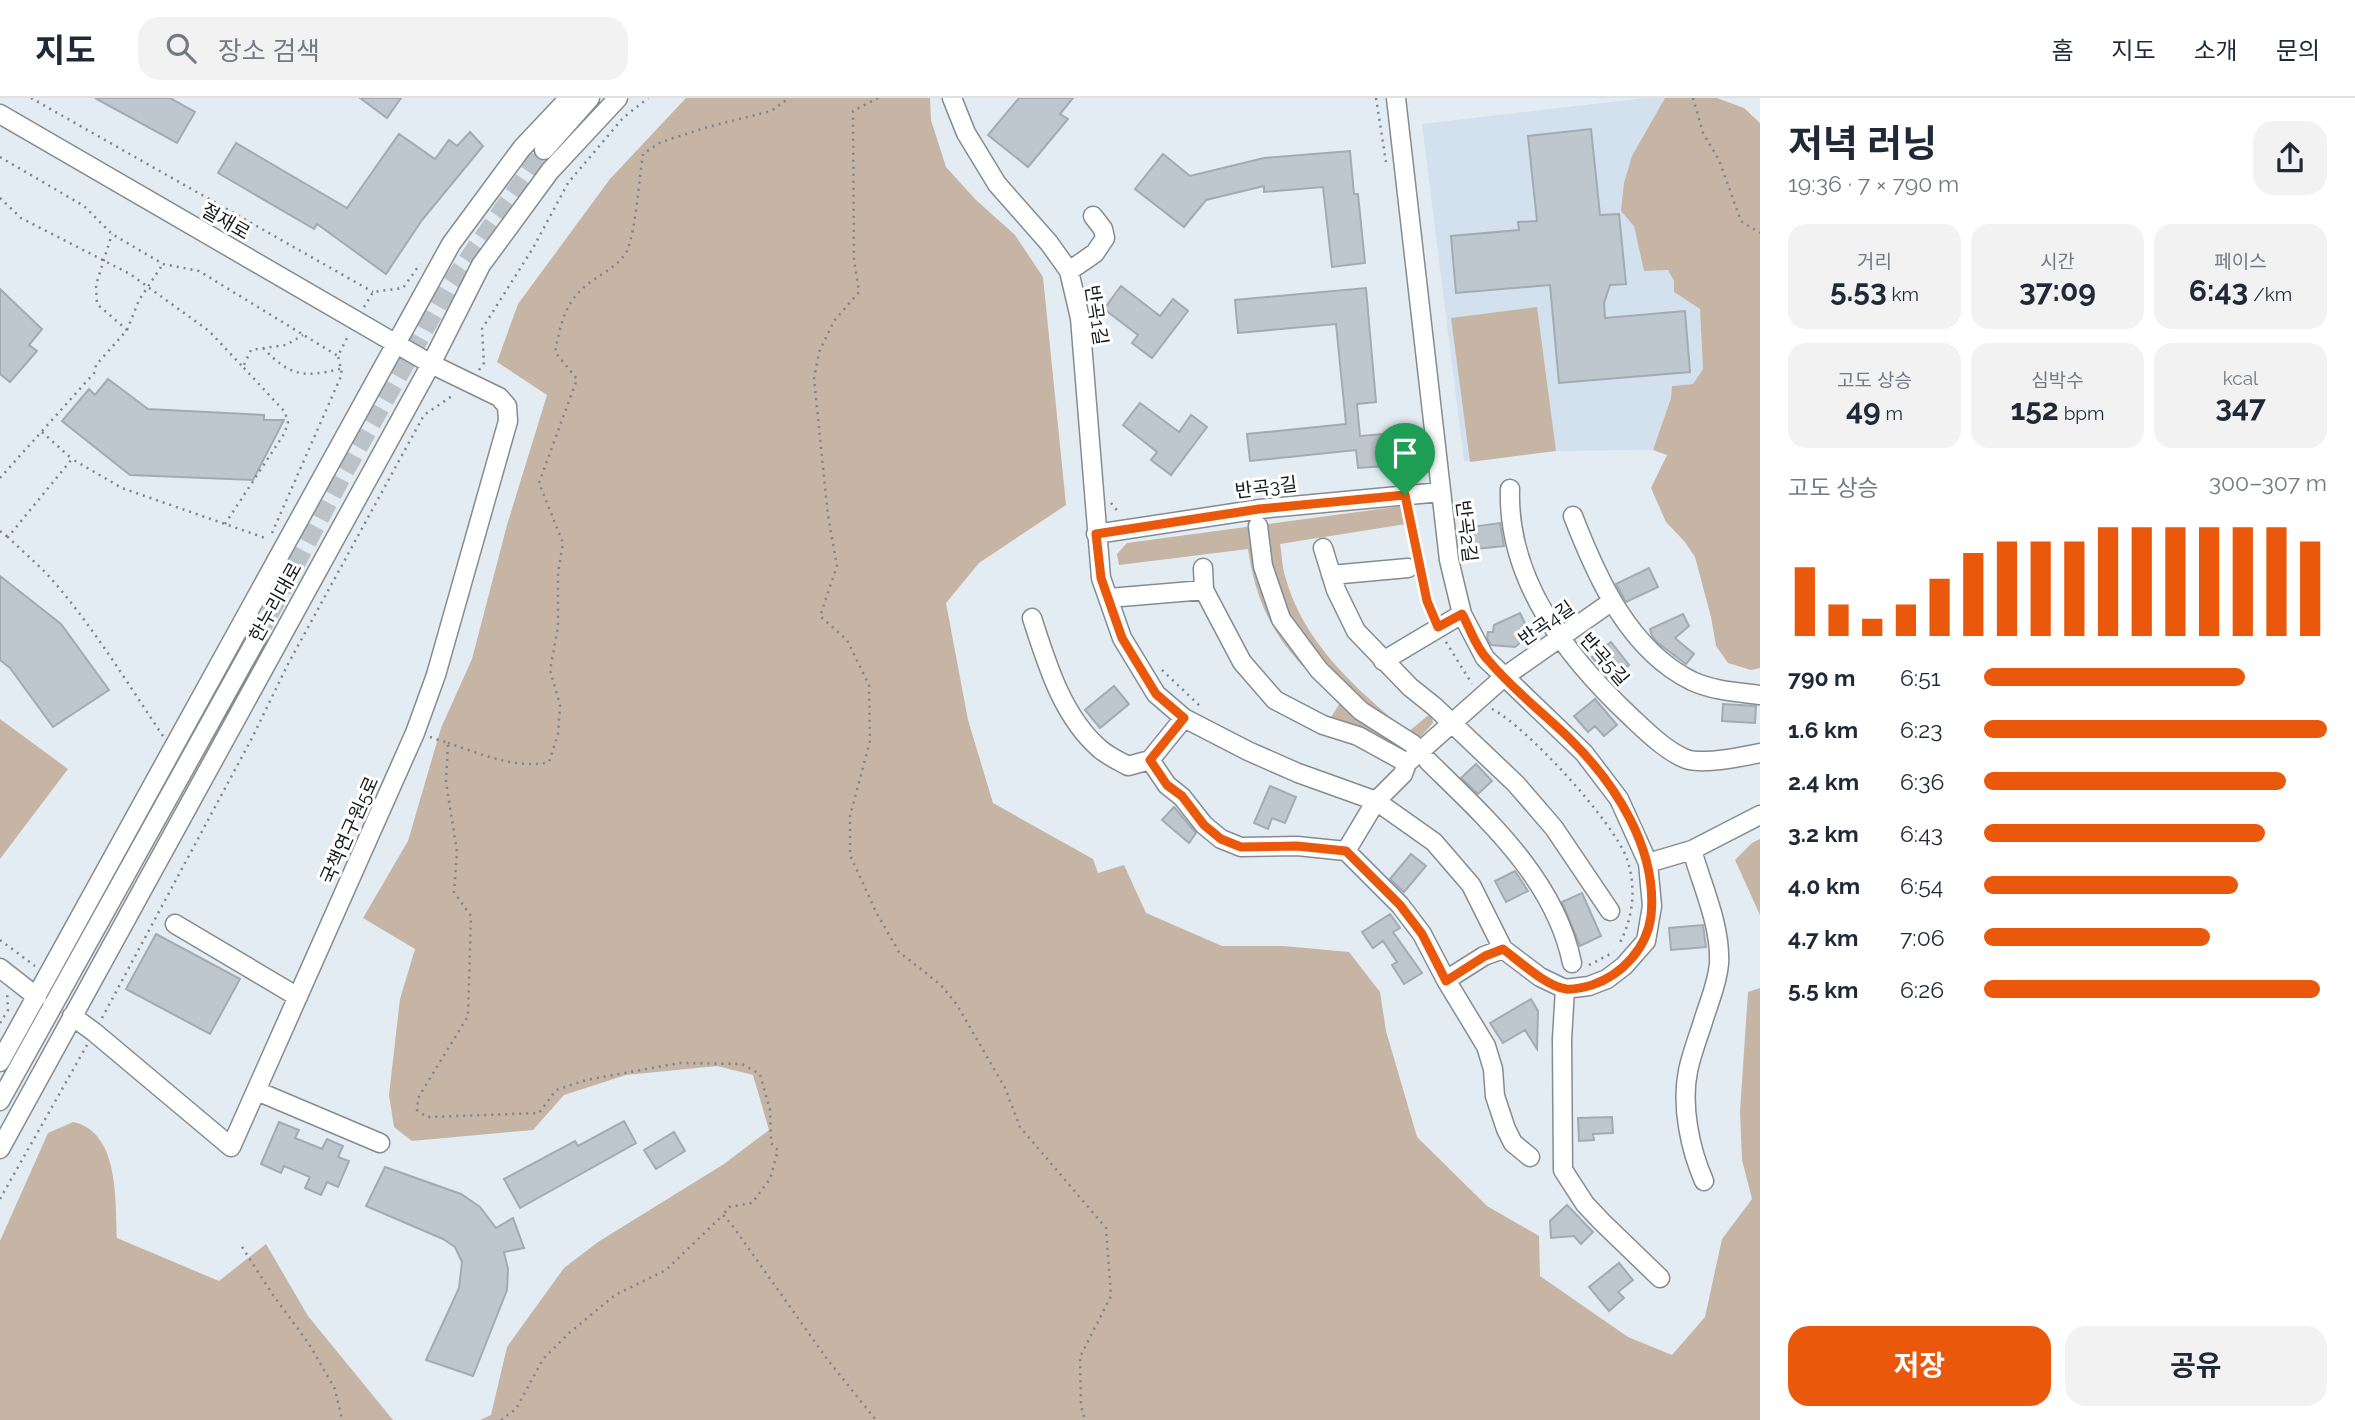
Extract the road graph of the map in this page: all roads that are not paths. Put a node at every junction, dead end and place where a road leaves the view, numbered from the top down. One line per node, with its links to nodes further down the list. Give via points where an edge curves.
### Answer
1 (569, 98): 10 (street, 한누리대로, via 522,148 451,244)
2 (590, 98): 7 (street)
3 (618, 98): 11 (street, 한누리대로, via 550,171 481,265)
4 (952, 98): 9 (street, 반곡1길, via 966,133 998,184)
5 (1396, 98): 13 (street, 반곡2길)
6 (0, 114): 10 (street, 절재로)
7 (544, 150)
8 (1093, 216): 9 (street, via 1105,238 1095,253)
9 (1069, 271): 16 (street, 반곡1길, via 1080,318)
10 (397, 345): 11 (street, 절재로); 50 (street, 한누리대로)
11 (431, 364): 51 (street, 국책연구원5로, via 499,397 507,406 508,421 436,675 415,733); 52 (street, 한누리대로)
12 (1510, 489): 27 (street, 반곡5길, via 1509,508 1519,556)
13 (1441, 492): 16 (street, 반곡3길, via 1259,509); 24 (street, 반곡2길, via 1451,572)
14 (1573, 516): 23 (street)
15 (1258, 526): 33 (street, via 1263,566 1282,619 1319,670 1361,711)
16 (1096, 534): 22 (street, 반곡1길, via 1101,578)
17 (1323, 548): 20 (street)
18 (1203, 568): 21 (street)
19 (1417, 570): 20 (street)
20 (1331, 575): 28 (street, via 1356,631)
21 (1204, 590): 22 (street); 37 (street, via 1242,662 1275,700)
22 (1109, 598): 31 (street, 반곡1길, via 1132,658 1156,694)
23 (1611, 602): 27 (street, 반곡4길); 30 (street, via 1668,666 1694,682 1722,691)
24 (1462, 614): 28 (street); 29 (street, 반곡2길, via 1485,658)
25 (1032, 618): 35 (street, via 1049,668 1070,713 1087,736 1129,766)
26 (257, 638): 55 (street)
27 (1560, 640): 29 (street, 반곡4길); 34 (street, 반곡5길, via 1616,704 1675,753 1689,760 1706,760)
28 (1383, 661): 32 (street)
29 (1504, 677): 32 (street, 반곡4길); 42 (street, 반곡2길, via 1598,772 1628,816)
30 (1760, 695)
31 (1184, 718): 35 (street); 38 (street, 반곡1길, via 1298,773)
32 (1451, 724): 37 (street, 반곡4길); 43 (street, via 1516,784 1554,828)
33 (1413, 744)
34 (1760, 753)
35 (1150, 760): 41 (street, via 1167,785 1221,839 1241,847)
36 (1428, 761): 46 (street, via 1522,859 1558,917)
37 (1407, 763): 38 (street, 반곡4길, via 1403,774)
38 (1376, 801): 41 (street, 반곡4길); 45 (street, 반곡1길, via 1434,842 1471,886)
39 (1760, 815): 40 (street)
40 (1692, 850): 42 (street); 59 (street, via 1718,955 1714,993 1688,1072 1690,1133)
41 (1346, 851): 48 (street, via 1400,905 1422,934)
42 (1647, 863): 49 (street, 반곡2길, via 1652,906 1646,941 1607,979)
43 (1610, 911)
44 (175, 924): 51 (street)
45 (1503, 949): 48 (street); 49 (street)
46 (1572, 963)
47 (0, 968): 50 (street)
48 (1446, 981): 58 (street, via 1486,1046 1506,1129 1513,1143)
49 (1565, 989): 60 (street, via 1563,1170 1602,1223)
50 (37, 997): 53 (street, 한누리대로)
51 (298, 997): 54 (street, 국책연구원5로)
52 (72, 1016): 54 (street, 국책연구원5로, via 231,1147); 57 (street, 한누리대로)
53 (0, 1062)
54 (257, 1091): 56 (street)
55 (0, 1101)
56 (380, 1143)
57 (0, 1149)
58 (1530, 1157)
59 (1704, 1181)
60 (1660, 1278)

